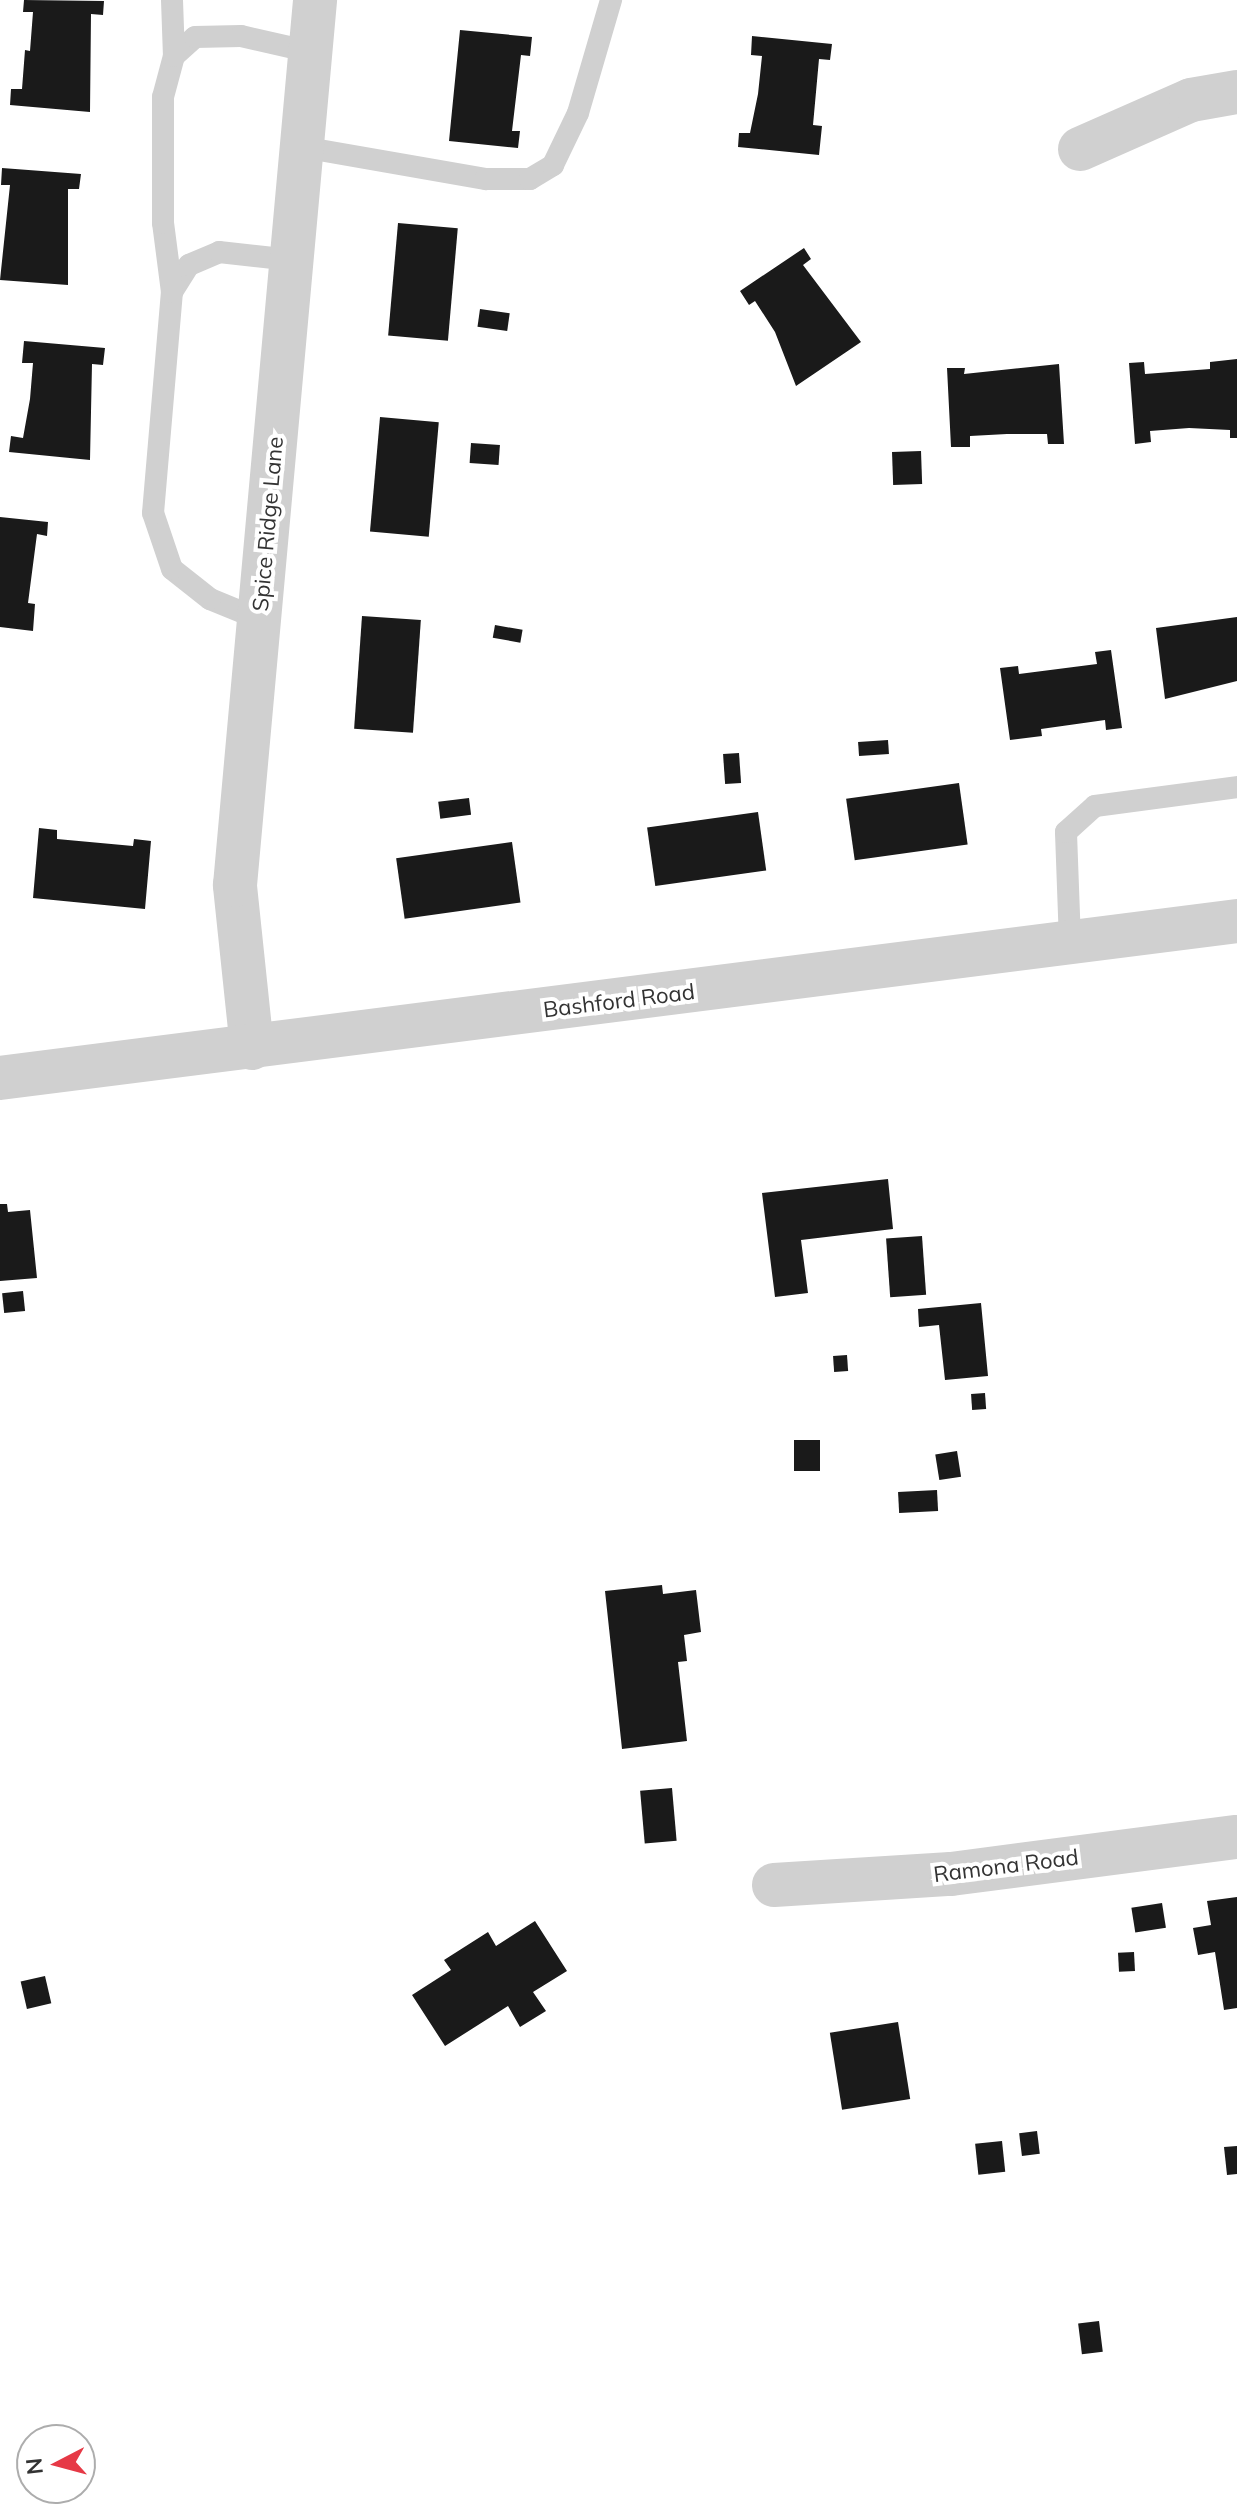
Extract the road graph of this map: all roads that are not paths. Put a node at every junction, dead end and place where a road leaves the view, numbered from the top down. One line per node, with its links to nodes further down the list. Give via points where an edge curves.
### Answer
1 (172, 0): 5 (lane)
2 (315, 0): 4 (street, Spice Ridge Lane)
3 (611, 0): 7 (lane, via 578,113 553,165 530,179 486,179)
4 (311, 52): 5 (lane, via 241,36 195,37); 7 (street, Spice Ridge Lane)
5 (174, 56): 10 (lane, via 159,141)
6 (1237, 92): 8 (street, via 1191,100)
7 (302, 147): 9 (street, Spice Ridge Lane)
8 (1080, 149)
9 (292, 260): 10 (lane, via 219,252 189,265); 11 (street, Spice Ridge Lane)
10 (172, 292): 11 (lane, via 153,513 172,569 210,599)
11 (259, 619): 15 (street, Spice Ridge Lane, via 235,885)
12 (1237, 787): 14 (lane, via 1095,806 1066,832)
13 (1237, 921): 14 (street, Bashford Road)
14 (1070, 942): 15 (street, Bashford Road)
15 (252, 1048): 16 (street, Bashford Road)
16 (0, 1078)
17 (1237, 1837): 18 (street, Ramona Road, via 951,1874)
18 (774, 1885)

